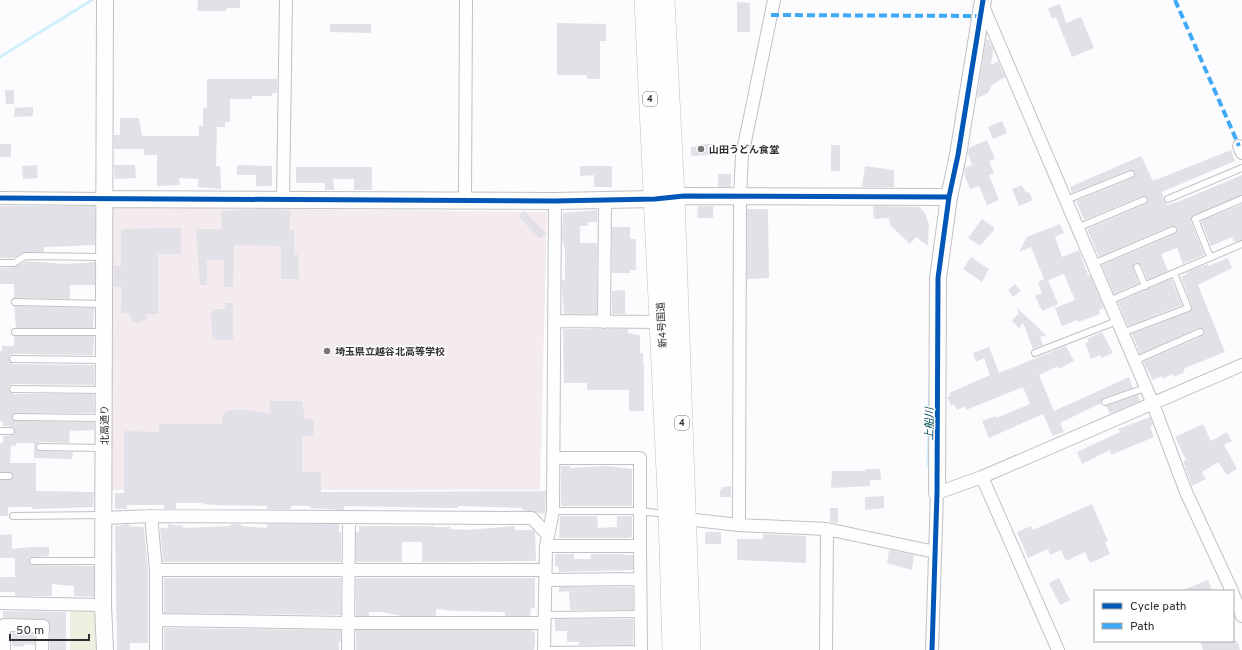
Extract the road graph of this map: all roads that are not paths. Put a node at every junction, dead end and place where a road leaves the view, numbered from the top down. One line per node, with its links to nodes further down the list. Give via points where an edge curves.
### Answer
1 (105, 0): 14 (street, 北高通り)
2 (286, 0): 15 (street)
3 (466, 0): 16 (street)
4 (644, 0): 13 (highway, 新4号国道 / 4)
5 (664, 0): 13 (highway, 新4号国道 / 4)
6 (774, 0): 10 (street, via 742,156)
7 (982, 2): 11 (street, via 958,155); 20 (street)
8 (1242, 168): 17 (lane)
9 (1131, 174): 20 (lane)
10 (740, 196): 11 (street); 13 (street); 72 (street)
11 (943, 197): 64 (street, via 938,278)
12 (0, 198): 14 (street)
13 (664, 198): 19 (street); 39 (highway, 新4号国道 / 4); 70 (highway, 新4号国道 / 4)
14 (104, 199): 15 (street); 26 (street, 北高通り)
15 (283, 199): 16 (street)
16 (465, 199): 22 (street)
17 (1168, 199)
18 (1242, 199): 27 (lane, via 1195,219)
19 (605, 200): 22 (street); 38 (street)
20 (1066, 200): 23 (street)
21 (1144, 200): 23 (lane)
22 (555, 201): 36 (street)
23 (1077, 228): 29 (street)
24 (1173, 230): 29 (lane)
25 (1242, 244): 27 (lane)
26 (104, 257): 28 (lane, via 25,256 14,263); 35 (street, 北高通り)
27 (1210, 257): 31 (lane)
28 (0, 263)
29 (1093, 264): 34 (street)
30 (1137, 266): 32 (lane)
31 (1174, 273): 32 (lane); 43 (lane, via 1188,308)
32 (1145, 286): 34 (lane)
33 (15, 302): 35 (lane)
34 (1109, 302): 37 (street)
35 (104, 304): 41 (street, 北高通り)
36 (554, 321): 38 (street); 60 (street)
37 (1117, 321): 43 (street); 44 (lane)
38 (604, 322): 39 (street)
39 (660, 322): 70 (highway, 新4号国道 / 4)
40 (15, 332): 41 (lane)
41 (104, 332): 46 (street, 北高通り)
42 (1200, 332): 47 (lane)
43 (1122, 333): 47 (street)
44 (1035, 353)
45 (13, 359): 46 (lane)
46 (104, 360): 51 (street, 北高通り)
47 (1134, 361): 49 (street)
48 (1242, 365): 53 (street)
49 (1145, 388): 52 (lane); 53 (street)
50 (14, 389): 51 (lane)
51 (104, 390): 55 (street, 北高通り)
52 (1105, 402)
53 (1153, 404): 63 (street); 84 (street, via 1186,492)
54 (16, 417): 55 (lane)
55 (104, 418): 59 (street, 北高通り)
56 (0, 431): 57 (lane)
57 (10, 431)
58 (40, 447): 59 (lane)
59 (104, 448): 68 (street, 北高通り)
60 (553, 458): 65 (street, via 640,458); 66 (street)
61 (0, 476): 62 (lane)
62 (9, 476)
63 (982, 477): 64 (street); 105 (street)
64 (936, 493): 77 (street)
65 (640, 511): 66 (lane); 70 (lane); 76 (street)
66 (553, 512): 74 (street)
67 (13, 516): 68 (lane)
68 (103, 516): 69 (street); 79 (street, 北高通り)
69 (151, 516): 71 (street); 80 (street)
70 (677, 517): 72 (street); 101 (highway, 新4号国道 / 4); 102 (highway, 新4号国道 / 4)
71 (349, 519): 74 (street, via 532,518); 81 (street)
72 (739, 525): 73 (street)
73 (826, 529): 77 (street); 103 (street)
74 (547, 534): 75 (street)
75 (546, 546): 76 (street); 82 (street)
76 (640, 546): 83 (street)
77 (934, 552): 104 (street)
78 (33, 560): 79 (lane)
79 (103, 560): 87 (street, 北高通り)
80 (156, 570): 81 (street); 91 (street)
81 (348, 571): 82 (street); 92 (street)
82 (545, 575): 83 (street); 90 (street)
83 (640, 579): 88 (street)
84 (1232, 590)
85 (1234, 596): 89 (street)
86 (0, 603): 87 (street)
87 (103, 605): 96 (street, 北高通り)
88 (640, 614): 90 (lane); 93 (street)
89 (1242, 616)
90 (544, 619): 92 (street); 99 (street)
91 (156, 620): 92 (street); 97 (street)
92 (348, 623): 98 (street)
93 (641, 649): 100 (lane)
94 (4, 650): 95 (street, via 4,625 43,626)
95 (42, 650)
96 (105, 650)
97 (156, 650)
98 (348, 650)
99 (544, 650)
100 (548, 650)
101 (673, 650)
102 (690, 650)
103 (826, 650)
104 (932, 650)
105 (1058, 650)

